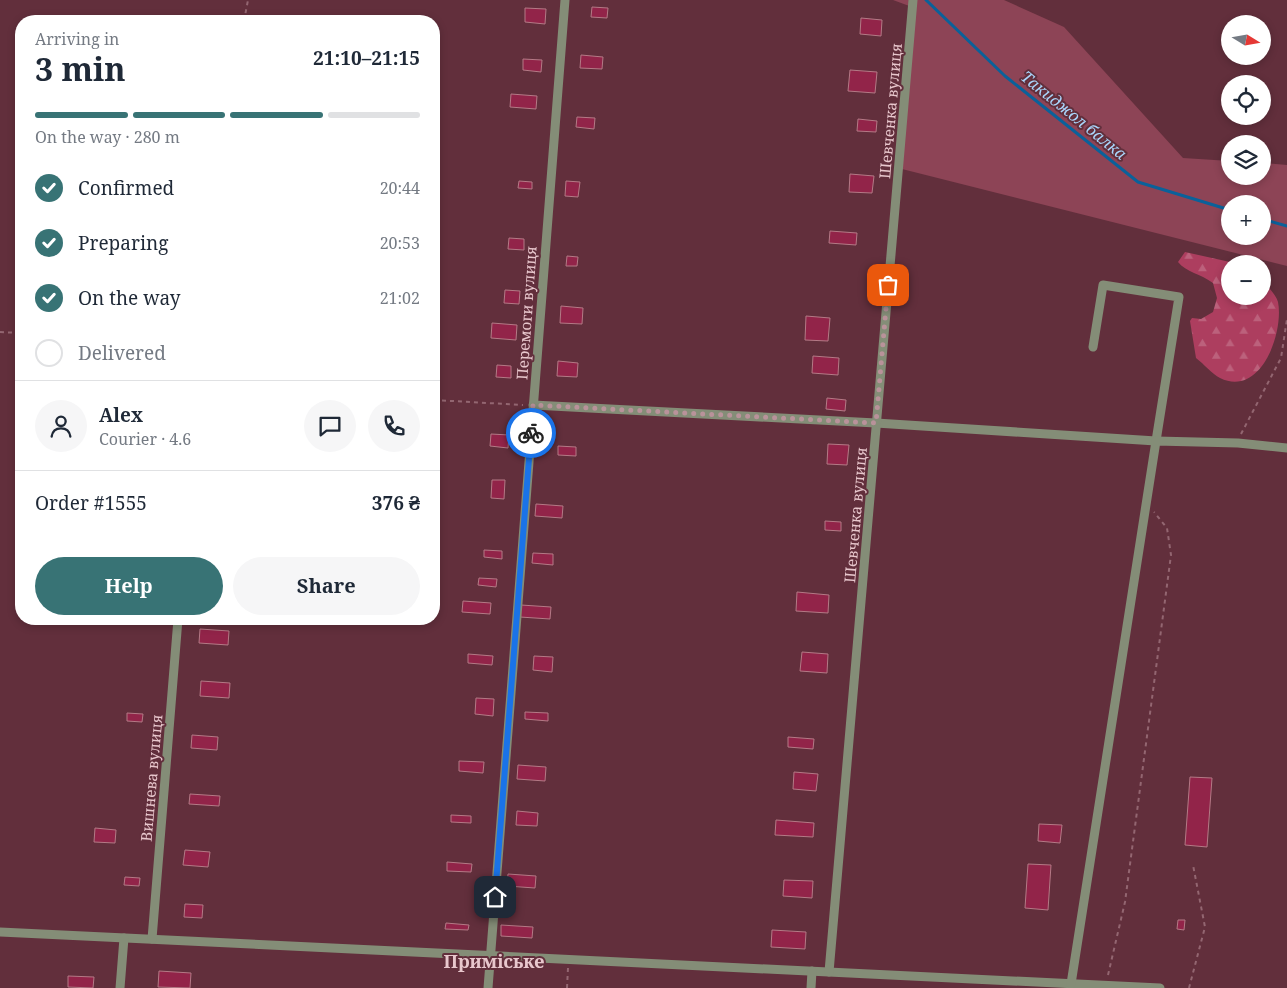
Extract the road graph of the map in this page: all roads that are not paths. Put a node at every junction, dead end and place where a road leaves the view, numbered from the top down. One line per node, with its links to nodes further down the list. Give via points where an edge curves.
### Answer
1 (565, 0): 4 (street, Перемоги вулиця)
2 (913, 0): 5 (street, Шевченка вулиця)
3 (1093, 348): 6 (street, via 1103,285 1179,297)
4 (533, 405): 5 (street); 12 (street, Перемоги вулиця)
5 (876, 423): 6 (street); 14 (street, Шевченка вулиця)
6 (1156, 441): 7 (street); 15 (street)
7 (1287, 448)
8 (178, 625): 11 (street, Вишнева вулиця)
9 (0, 932): 10 (street)
10 (124, 938): 11 (street); 17 (street)
11 (152, 939): 12 (street)
12 (490, 956): 13 (street); 18 (street, Перемоги вулиця)
13 (812, 971): 14 (street); 19 (street)
14 (829, 972): 15 (street)
15 (1071, 984): 16 (street)
16 (1106, 987): 20 (street)
17 (120, 988)
18 (488, 988)
19 (811, 988)
20 (1160, 988)

